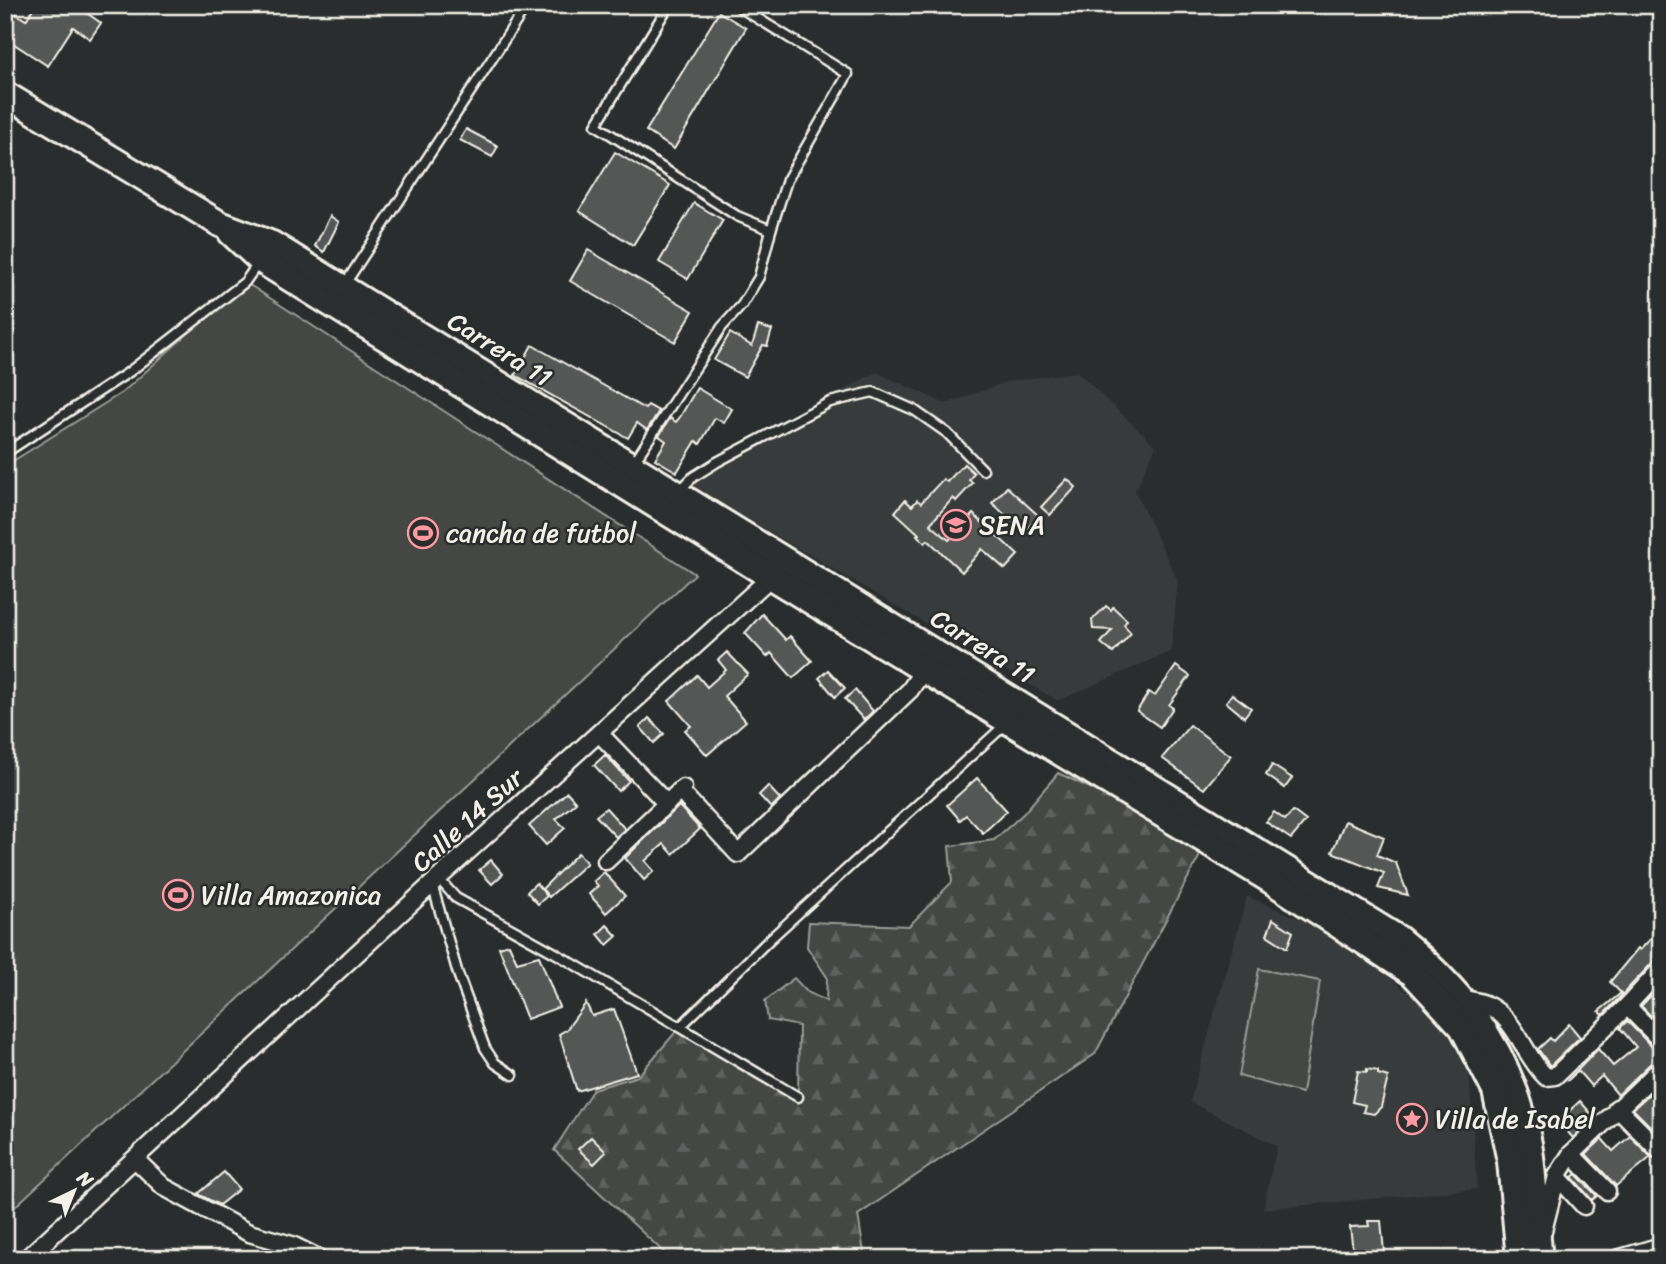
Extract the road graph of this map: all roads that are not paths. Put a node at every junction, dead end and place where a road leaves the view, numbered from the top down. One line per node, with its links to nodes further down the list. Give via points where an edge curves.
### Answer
1 (527, 5): 7 (lane)
2 (670, 5): 5 (lane, via 596,125 737,216)
3 (736, 5): 5 (lane, via 848,74 787,180)
4 (5, 94): 6 (main road, Carrera 11)
5 (771, 230): 9 (lane, via 759,277)
6 (266, 252): 7 (main road, Carrera 11); 8 (lane, via 245,282 140,363); 11 (main road, Carrera 11)
7 (343, 288): 9 (main road, Carrera 11)
8 (5, 453)
9 (632, 465): 11 (main road, Carrera 11)
10 (983, 470): 11 (lane, via 947,433 914,410 873,393 830,402 717,462 693,477)
11 (672, 502): 12 (main road, Carrera 11)
12 (777, 567): 13 (main road, Carrera 11); 15 (street, Calle 14 Sur); 20 (main road, Carrera 11, via 1398,938 1433,966)
13 (924, 669): 14 (main road, Carrera 11); 16 (street, via 910,690 738,854 682,789)
14 (1009, 721): 22 (lane); 35 (main road, Carrera 11, via 1268,879 1413,974 1462,1027 1495,1091)
15 (600, 734): 16 (street); 18 (street, Calle 14 Sur)
16 (667, 804): 17 (street)
17 (606, 861)
18 (435, 881): 22 (lane, via 456,898); 25 (lane, via 458,974 485,1048 495,1063); 30 (street, Calle 14 Sur)
19 (1661, 969): 21 (street)
20 (1463, 999): 21 (street, via 1485,1004 1509,1020 1546,1077 1555,1076); 35 (main road, Carrera 11, via 1495,1047 1518,1100 1531,1156)
21 (1627, 1006): 23 (street)
22 (680, 1027): 26 (lane)
23 (1661, 1041)
24 (1661, 1068): 27 (street)
25 (513, 1075)
26 (798, 1097)
27 (1617, 1108): 28 (street); 29 (street)
28 (1661, 1152)
29 (1571, 1154): 31 (street); 32 (street)
30 (135, 1159): 36 (street, Calle 14 Sur); 37 (street, via 164,1187 250,1233)
31 (1558, 1176): 33 (street); 35 (street)
32 (1607, 1191)
33 (1584, 1206)
34 (1661, 1247): 38 (street)
35 (1532, 1256)
36 (26, 1259)
37 (320, 1259)
38 (1617, 1259)

